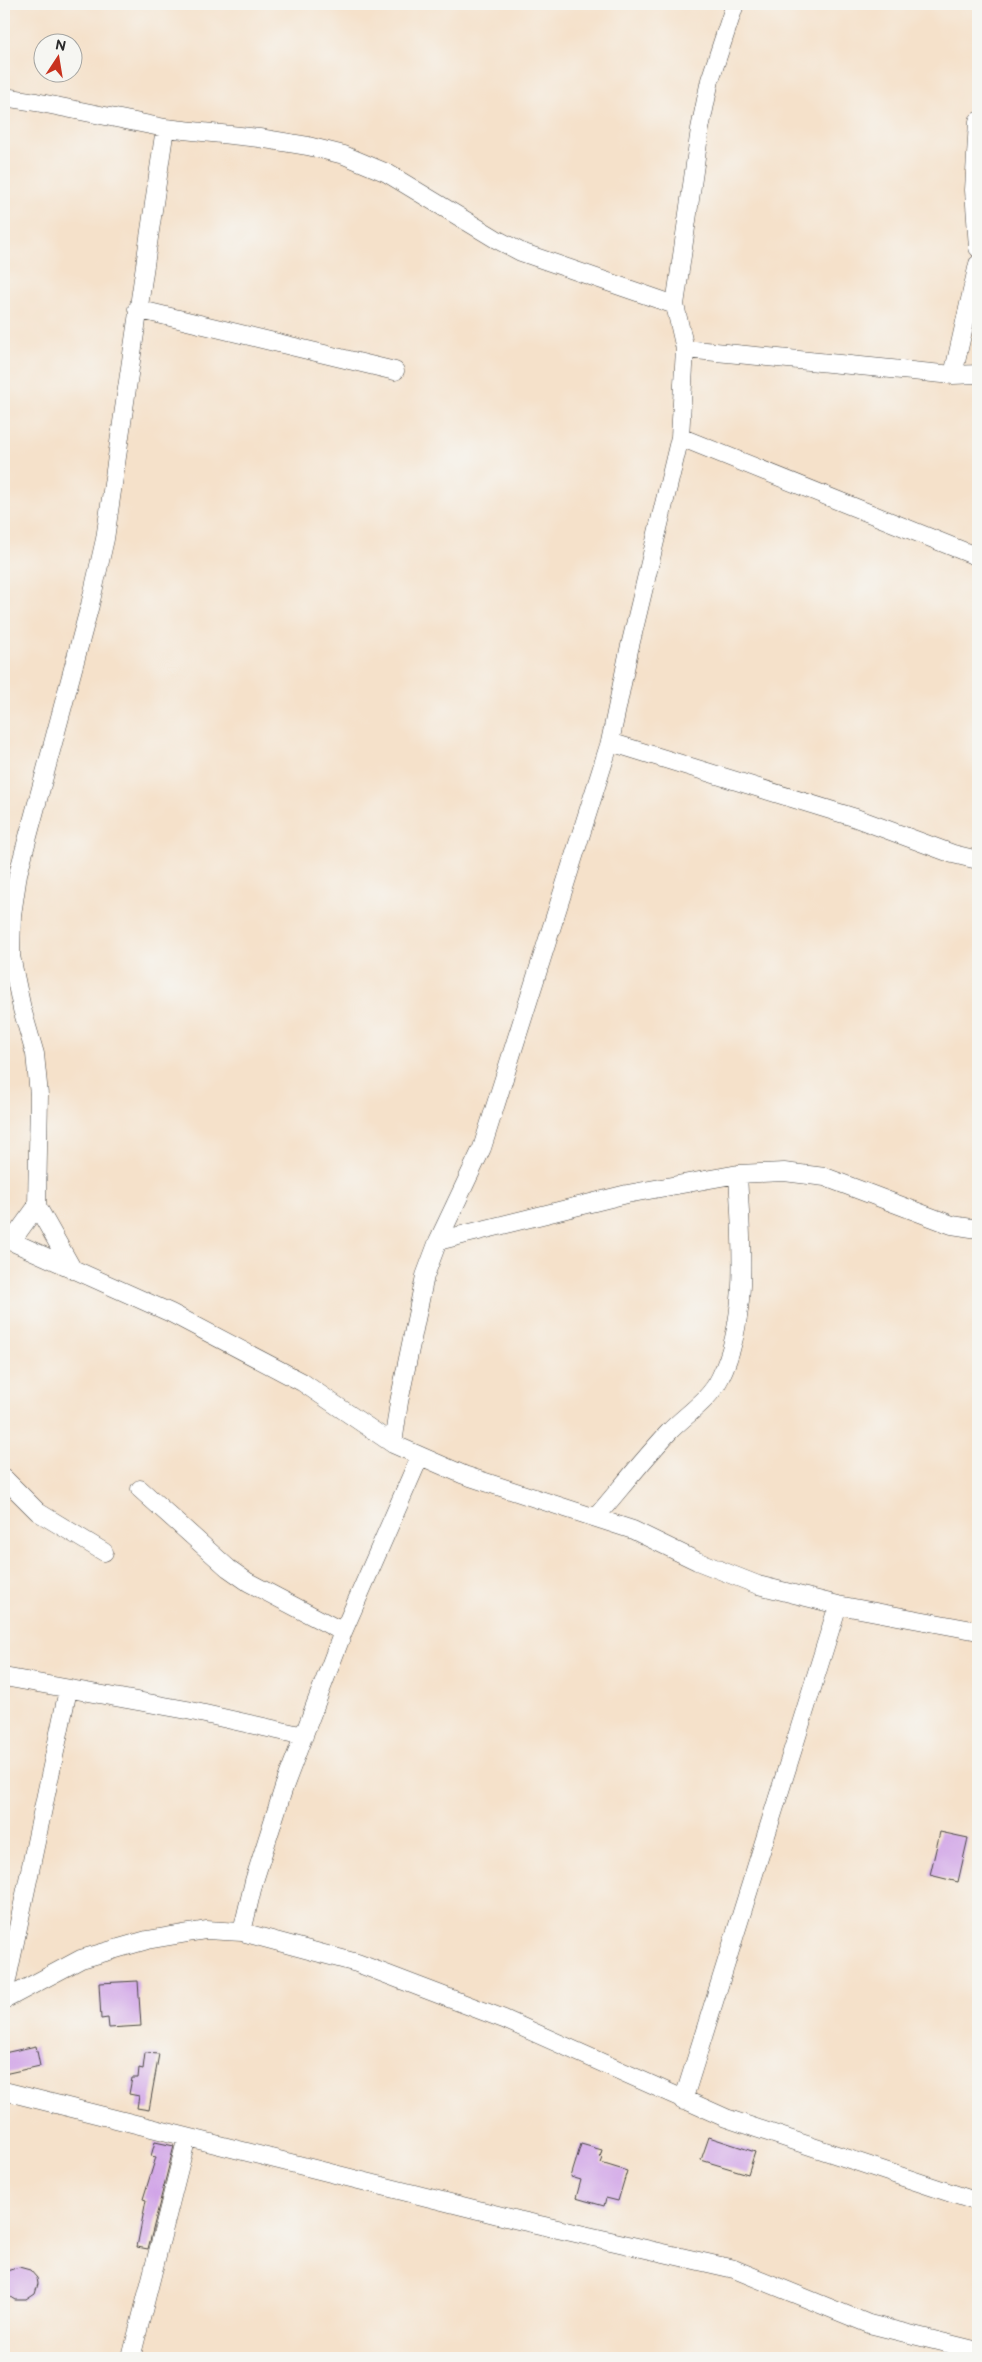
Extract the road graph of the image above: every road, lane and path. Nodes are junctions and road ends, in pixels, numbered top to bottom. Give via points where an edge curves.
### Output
1 (735, 4) edge
2 (4, 97) edge
3 (978, 121) edge
4 (166, 128) junction
5 (978, 248) edge
6 (978, 264) edge
7 (675, 305) junction
8 (137, 308) junction
9 (685, 350) junction
10 (394, 371) dead end
11 (978, 374) edge
12 (953, 375) junction
13 (680, 437) junction
14 (978, 558) edge
15 (610, 742) junction
16 (978, 860) edge
17 (738, 1174) junction
18 (37, 1206) junction
19 (978, 1229) edge
20 (7, 1240) edge
21 (438, 1241) junction
22 (73, 1270) junction
23 (393, 1444) junction
24 (420, 1456) junction
25 (4, 1478) edge
26 (140, 1489) dead end
27 (596, 1517) junction
28 (104, 1552) dead end
29 (838, 1605) junction
30 (978, 1631) edge
31 (343, 1632) junction
32 (4, 1677) edge
33 (68, 1690) junction
34 (304, 1736) junction
35 (242, 1932) junction
36 (4, 1994) edge
37 (4, 2000) edge
38 (4, 2091) edge
39 (683, 2101) junction
40 (187, 2137) junction
41 (978, 2202) edge
42 (978, 2351) edge
43 (130, 2358) edge

1 - 7 street via 710,80 700,129
2 - 4 street
3 - 5 street via 974,190
4 - 7 street via 259,138 344,155 387,173 521,252
4 - 8 street
6 - 12 street
7 - 9 street
8 - 10 street
8 - 18 street via 105,539 18,874 12,915 11,956 35,1054 39,1095
9 - 12 street
9 - 13 street
11 - 12 street
13 - 14 street
13 - 15 street
15 - 16 street via 818,806
15 - 21 street via 482,1148
17 - 19 street via 784,1172 825,1177 952,1225
17 - 21 street via 627,1194
17 - 27 street via 742,1265 739,1303 731,1349 720,1379 708,1396 669,1432
18 - 20 street
18 - 22 street
20 - 22 street
21 - 23 street via 425,1276
22 - 23 street via 170,1313 302,1382
23 - 24 street
24 - 27 street via 464,1475
24 - 31 street
25 - 28 street via 38,1512
26 - 31 street via 241,1577
27 - 29 street via 633,1530 758,1586
29 - 30 street
29 - 39 street
31 - 34 street
32 - 33 street
33 - 34 street via 187,1710
33 - 36 street
34 - 35 street via 260,1862
35 - 37 street via 206,1930 128,1945 81,1959
35 - 39 street via 357,1962 504,2019
38 - 40 street
39 - 41 street via 787,2140
40 - 42 street via 518,2220 734,2269 868,2324
40 - 43 street

